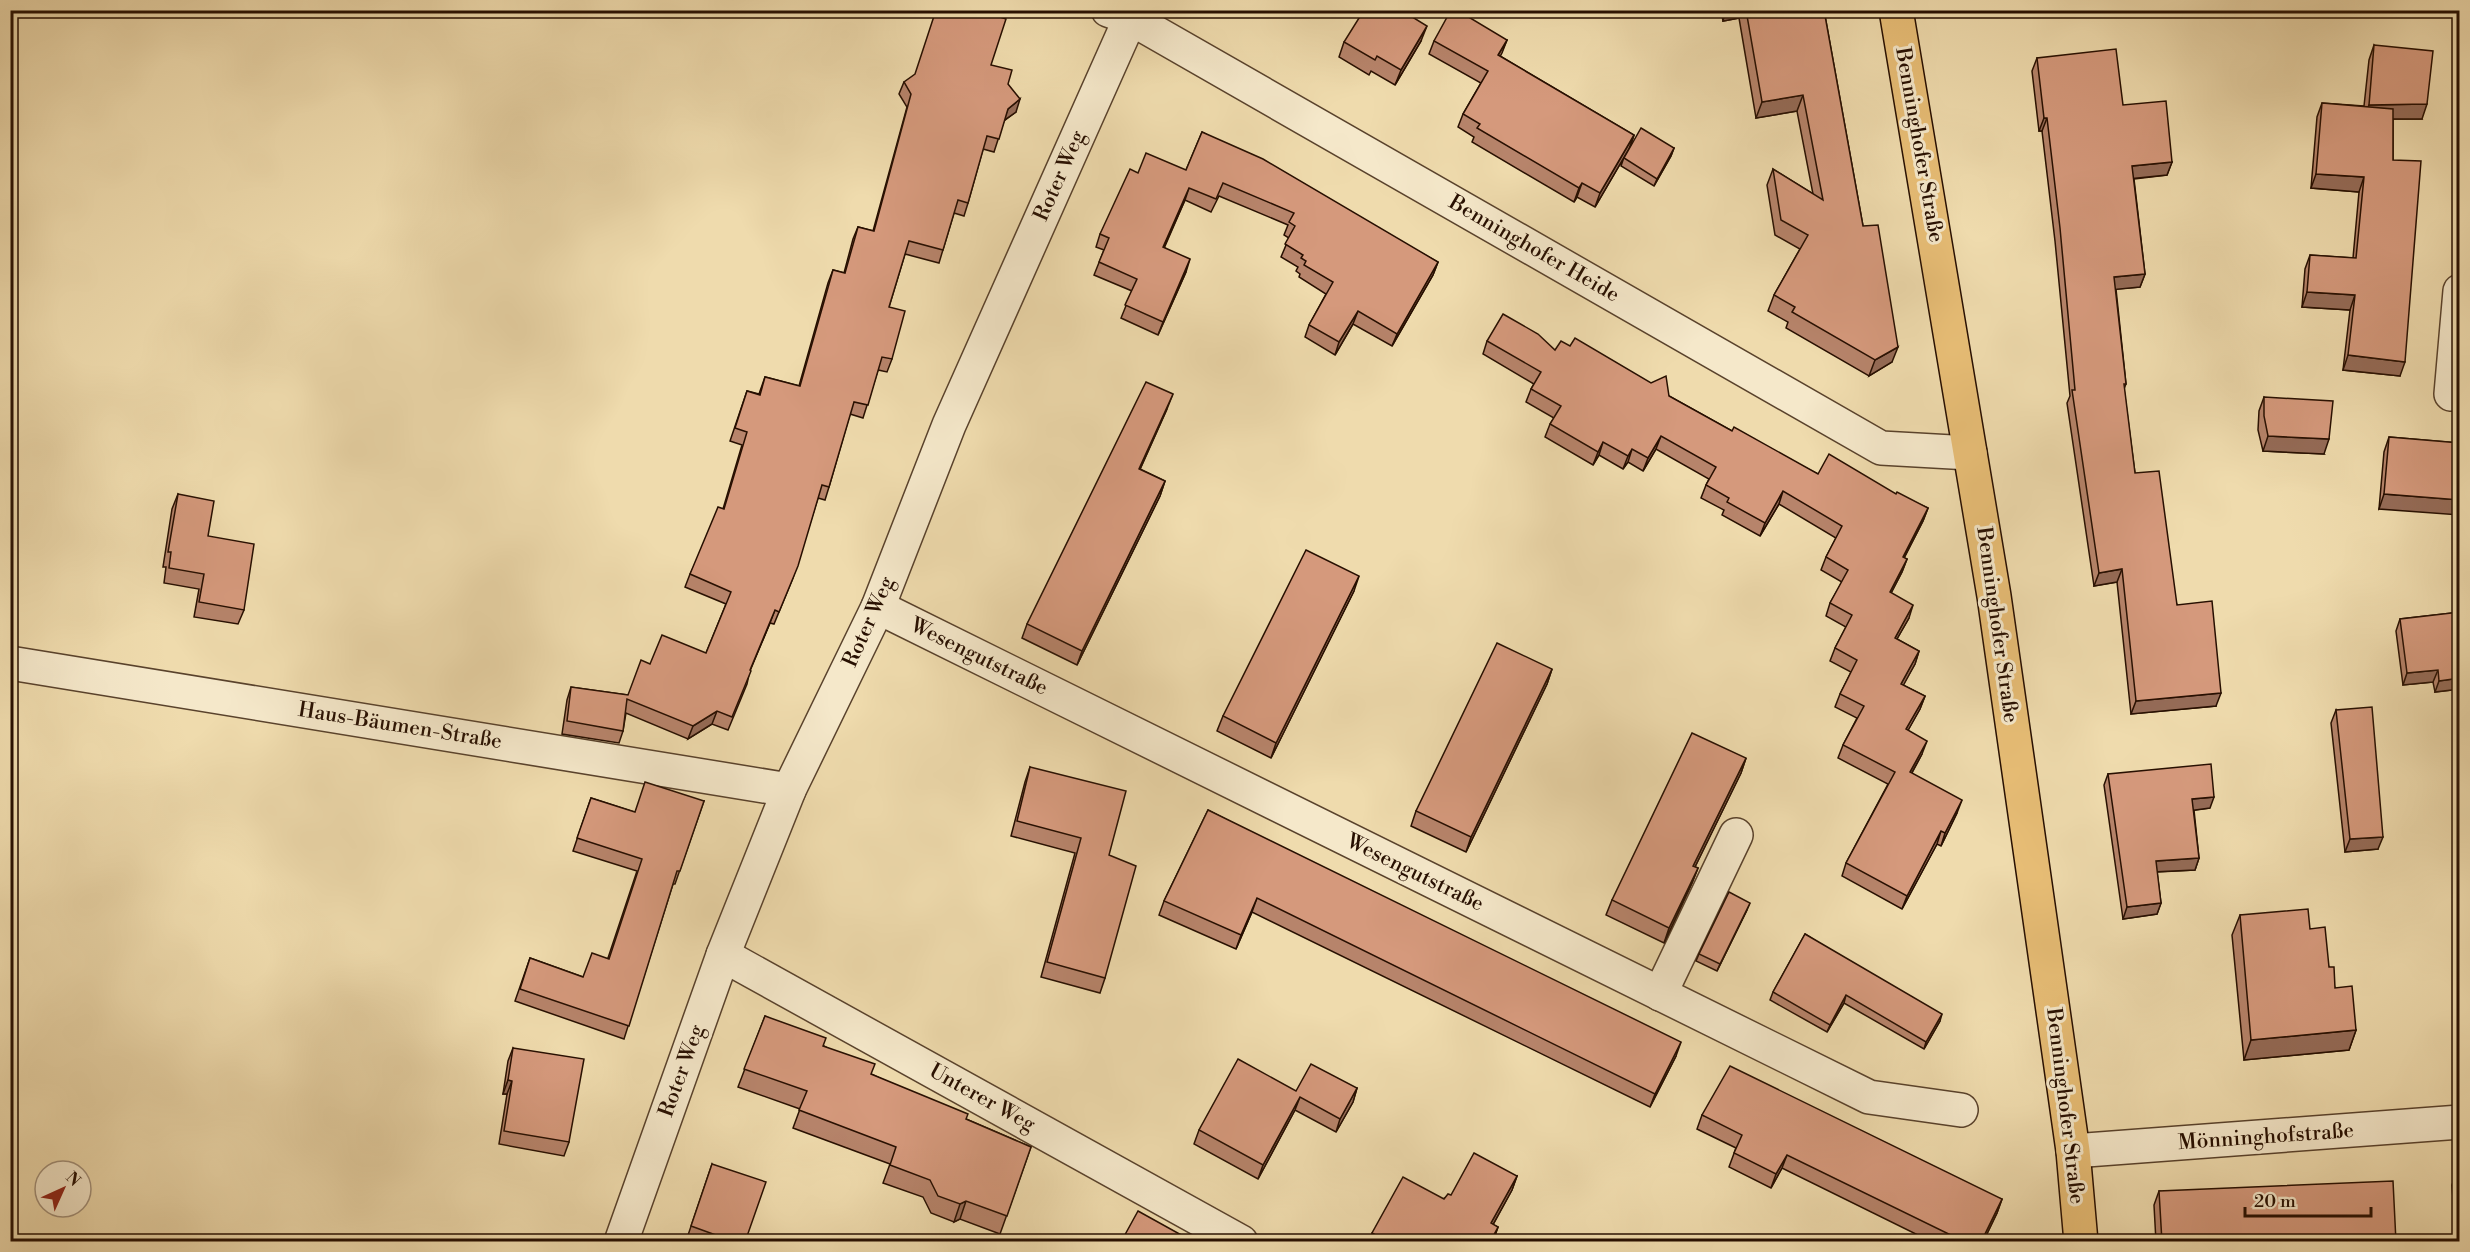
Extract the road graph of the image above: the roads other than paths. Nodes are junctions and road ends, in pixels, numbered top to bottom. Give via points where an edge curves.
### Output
1 (1896, 10) edge
2 (1124, 13) edge
3 (2460, 291) edge
4 (2451, 394) dead end
5 (1970, 453) junction
6 (878, 607) junction
7 (10, 663) edge
8 (789, 790) junction
9 (1736, 835) dead end
10 (723, 955) junction
11 (1660, 994) junction
12 (1961, 1110) dead end
13 (2460, 1122) edge
14 (2073, 1152) junction
15 (621, 1242) edge
16 (1241, 1242) edge
17 (2081, 1242) edge

1 - 5 main road, Benninghofer Straße
2 - 5 street, Benninghofer Heide via 1881,448
2 - 6 street, Roter Weg via 949,425
3 - 4 street
5 - 14 main road, Benninghofer Straße
6 - 8 street, Roter Weg
6 - 11 street, Wesengutstraße
7 - 8 street, Haus-Bäumen-Straße
8 - 10 street, Roter Weg
9 - 11 street
10 - 15 street, Roter Weg
10 - 16 street, Unterer Weg
11 - 12 street, Wesengutstraße via 1869,1097
13 - 14 street, Mönninghofstraße
14 - 17 main road, Benninghofer Straße

